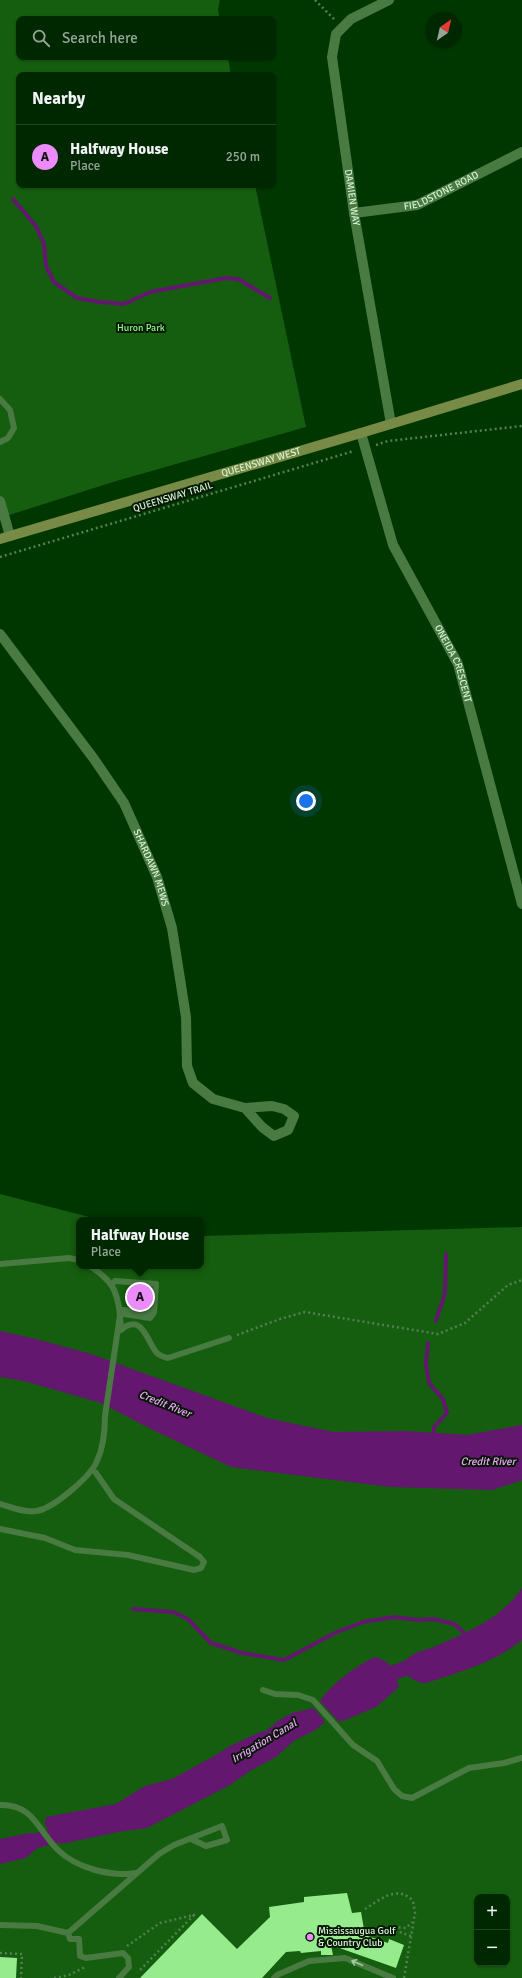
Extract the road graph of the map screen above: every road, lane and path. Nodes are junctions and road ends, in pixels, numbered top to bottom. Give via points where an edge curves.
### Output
1 (315, 0) edge
2 (389, 0) edge
3 (342, 28) junction
4 (522, 152) edge
5 (354, 213) junction
6 (522, 384) edge
7 (0, 399) edge
8 (391, 424) junction
9 (522, 426) edge
10 (361, 433) junction
11 (0, 442) edge
12 (374, 445) dead end
13 (352, 452) dead end
14 (0, 501) edge
15 (5, 538) edge
16 (0, 557) edge
17 (0, 634) edge
18 (522, 904) edge
19 (245, 1108) dead end
20 (76, 1259) edge
21 (0, 1264) edge
22 (94, 1269) edge
23 (522, 1280) edge
24 (112, 1284) junction
25 (153, 1314) dead end
26 (120, 1315) junction
27 (229, 1338) joint
28 (96, 1473) dead end
29 (0, 1504) edge
30 (0, 1529) edge
31 (263, 1690) dead end
32 (522, 1758) edge
33 (0, 1805) edge
34 (193, 1840) dead end
35 (136, 1872) junction
36 (365, 1909) dead end
37 (413, 1920) junction
38 (0, 1925) edge
39 (68, 1933) junction
40 (411, 1936) junction
41 (0, 1953) edge
42 (115, 1954) junction
43 (138, 1973) dead end
44 (21, 1978) edge
45 (119, 1978) edge
46 (274, 1978) edge
47 (393, 1978) edge
48 (404, 1978) edge

1 - 3 path
2 - 3 street, DAMIEN WAY via 351,19
3 - 5 street, DAMIEN WAY via 336,34 332,57
4 - 5 street, FIELDSTONE ROAD via 417,205
5 - 8 street, DAMIEN WAY
6 - 8 street, QUEENSWAY WEST
7 - 11 lane via 10,410 14,428 8,438
8 - 10 street, QUEENSWAY WEST
9 - 12 path via 388,441
10 - 15 street, QUEENSWAY WEST
10 - 18 street, ONEIDA CRESCENT via 393,545 458,664
13 - 16 path, QUEENSWAY TRAIL
14 - 15 street
17 - 19 street, SHARDAWN MEWS via 124,803 157,877 172,928 186,1017 187,1066 193,1083 213,1099
20 - 21 lane
22 - 24 lane
23 - 27 path via 508,1286 465,1323 438,1334 305,1312
24 - 25 lane via 115,1281 156,1284 154,1312 123,1310 124,1314 150,1318
24 - 26 lane via 118,1297
26 - 27 lane via 121,1330 132,1324 141,1328 156,1352 168,1358
26 - 29 lane via 105,1430 98,1461 63,1498 44,1510 34,1512
28 - 30 lane via 114,1499 200,1558 204,1562 201,1568 194,1570 128,1555 75,1550 45,1538
31 - 32 lane via 307,1698 317,1704 353,1745 377,1761 402,1796 412,1798 469,1768
33 - 35 lane via 21,1809 33,1817 58,1851 72,1860 95,1870 115,1874
34 - 35 lane via 206,1846 227,1840 222,1826 174,1845
35 - 39 lane
36 - 37 path via 389,1895 403,1893 415,1906
37 - 40 path
37 - 40 path via 406,1928 391,1929
38 - 39 lane via 37,1926
39 - 42 lane via 70,1939 79,1939 80,1956 86,1958
40 - 48 path
41 - 44 path via 22,1954
42 - 43 path via 160,1923 194,1914
42 - 45 lane via 123,1953 128,1958 129,1966
47 -> 46 lane via 345,1958 309,1961

